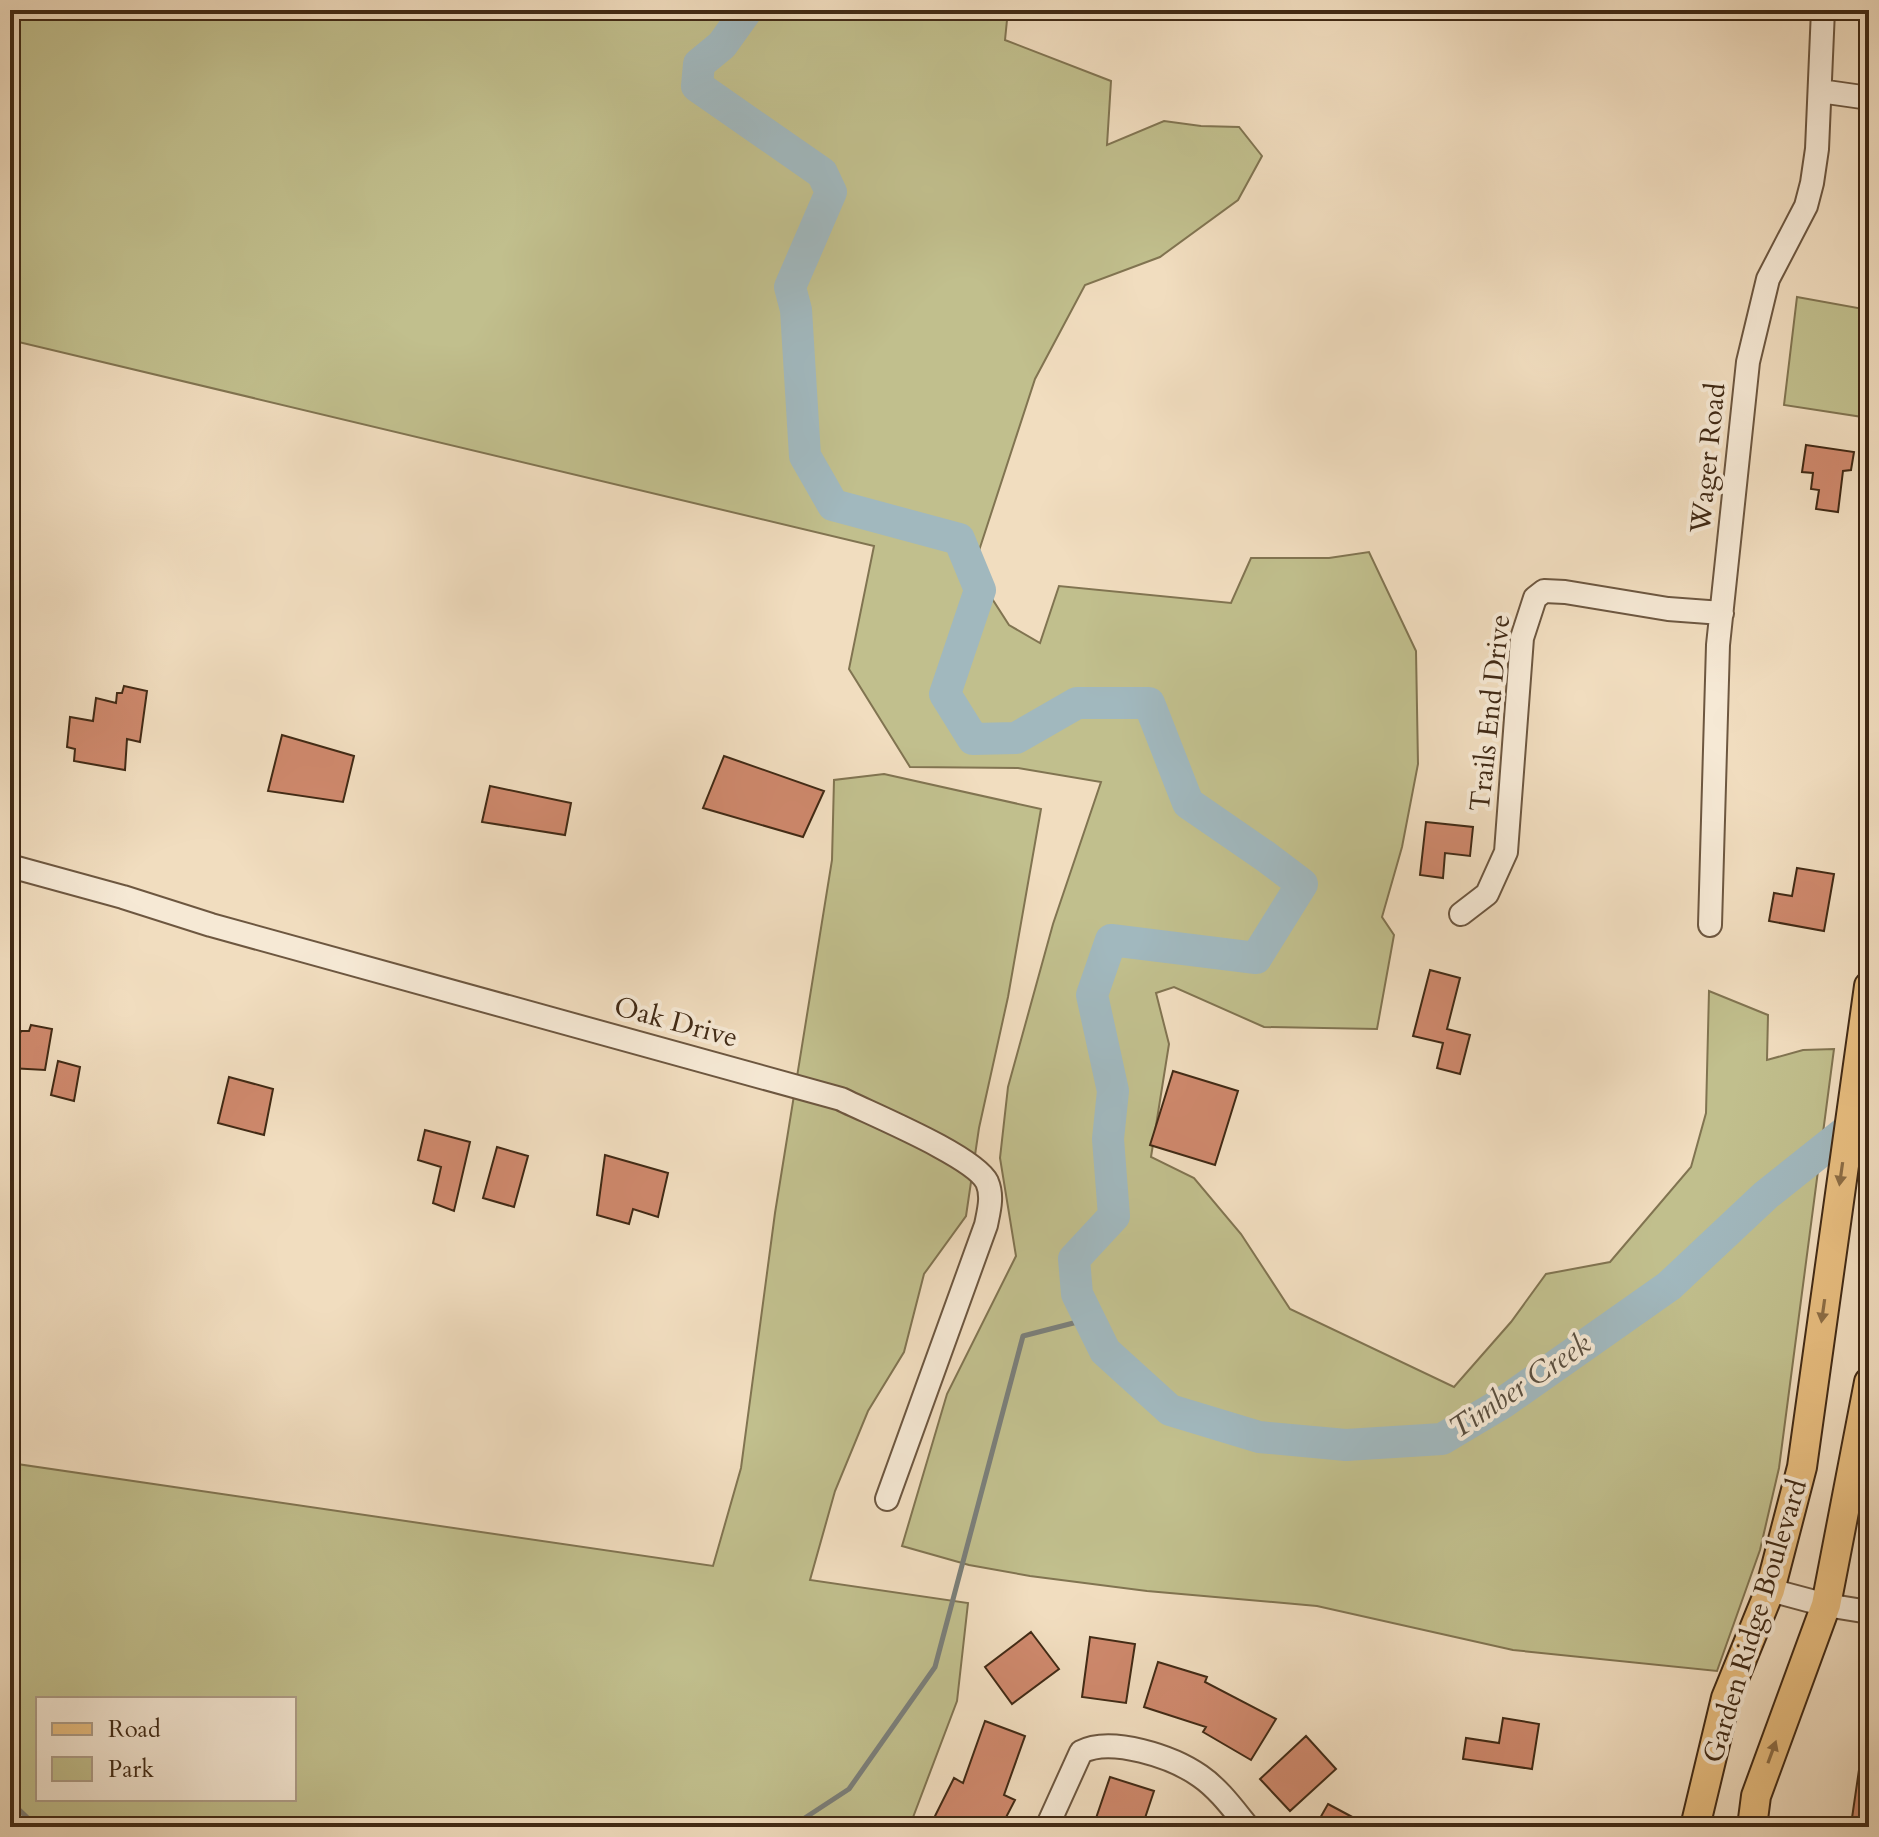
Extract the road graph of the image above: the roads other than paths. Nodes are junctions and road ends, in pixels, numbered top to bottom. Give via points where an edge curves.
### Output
1 (1823, 10) edge
2 (1820, 91) junction
3 (1869, 98) edge
4 (1722, 613) junction
5 (10, 866) edge
6 (1461, 914) dead end
7 (1710, 925) dead end
8 (1869, 986) edge
9 (1868, 1393) edge
10 (887, 1499) dead end
11 (1770, 1590) junction
12 (1826, 1605) junction
13 (1869, 1612) edge
14 (1047, 1827) edge
15 (1248, 1827) edge
16 (1695, 1827) edge
17 (1752, 1827) edge

1 - 2 street, Wager Road
2 - 3 street
2 - 4 street, Wager Road via 1817,149 1806,206 1768,279 1748,362
4 - 6 street, Trails End Drive via 1565,592 1544,591 1535,598 1522,638 1506,852 1487,894
4 - 7 street, Wager Road
5 - 10 street, Oak Drive via 841,1099 978,1170 990,1192 986,1225
8 -> 11 main road, Garden Ridge Boulevard via 1802,1467
9 - 12 main road, Garden Ridge Boulevard
11 - 12 street
11 - 16 main road, Garden Ridge Boulevard via 1726,1698
12 - 13 street
17 -> 12 main road, Garden Ridge Boulevard via 1756,1796
14 - 15 street via 1081,1752 1092,1746 1138,1750 1200,1776

